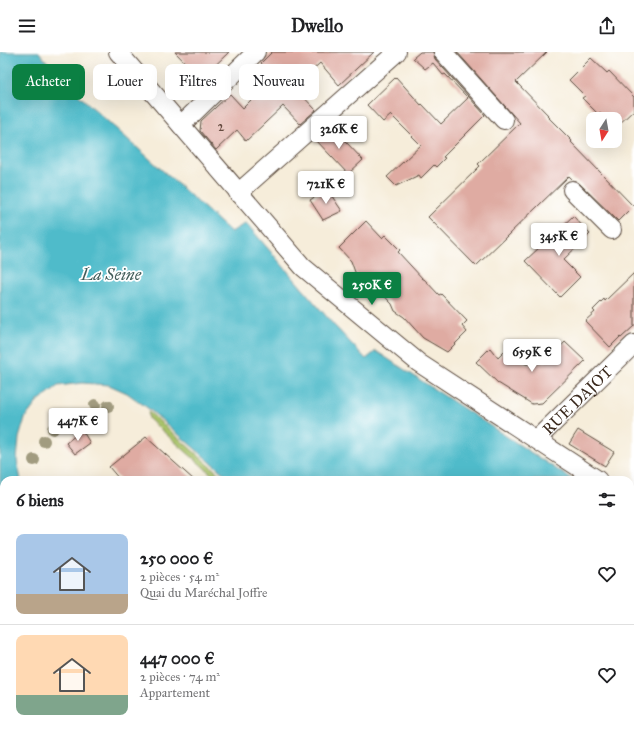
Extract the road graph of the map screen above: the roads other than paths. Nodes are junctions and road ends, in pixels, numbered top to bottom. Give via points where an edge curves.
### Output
1 (118, 52) edge
2 (256, 52) edge
3 (397, 52) edge
4 (443, 52) edge
5 (504, 120) dead end
6 (181, 124) junction
7 (572, 190) dead end
8 (238, 193) junction
9 (612, 230) dead end
10 (634, 344) edge
11 (537, 439) junction
12 (592, 476) edge

1 - 6 street
2 - 6 street
3 - 8 street
4 - 5 street
6 - 8 street
7 - 9 street
8 - 11 street via 303,267 355,311 419,363
10 - 11 street, RUE DAJOT
11 - 12 street

